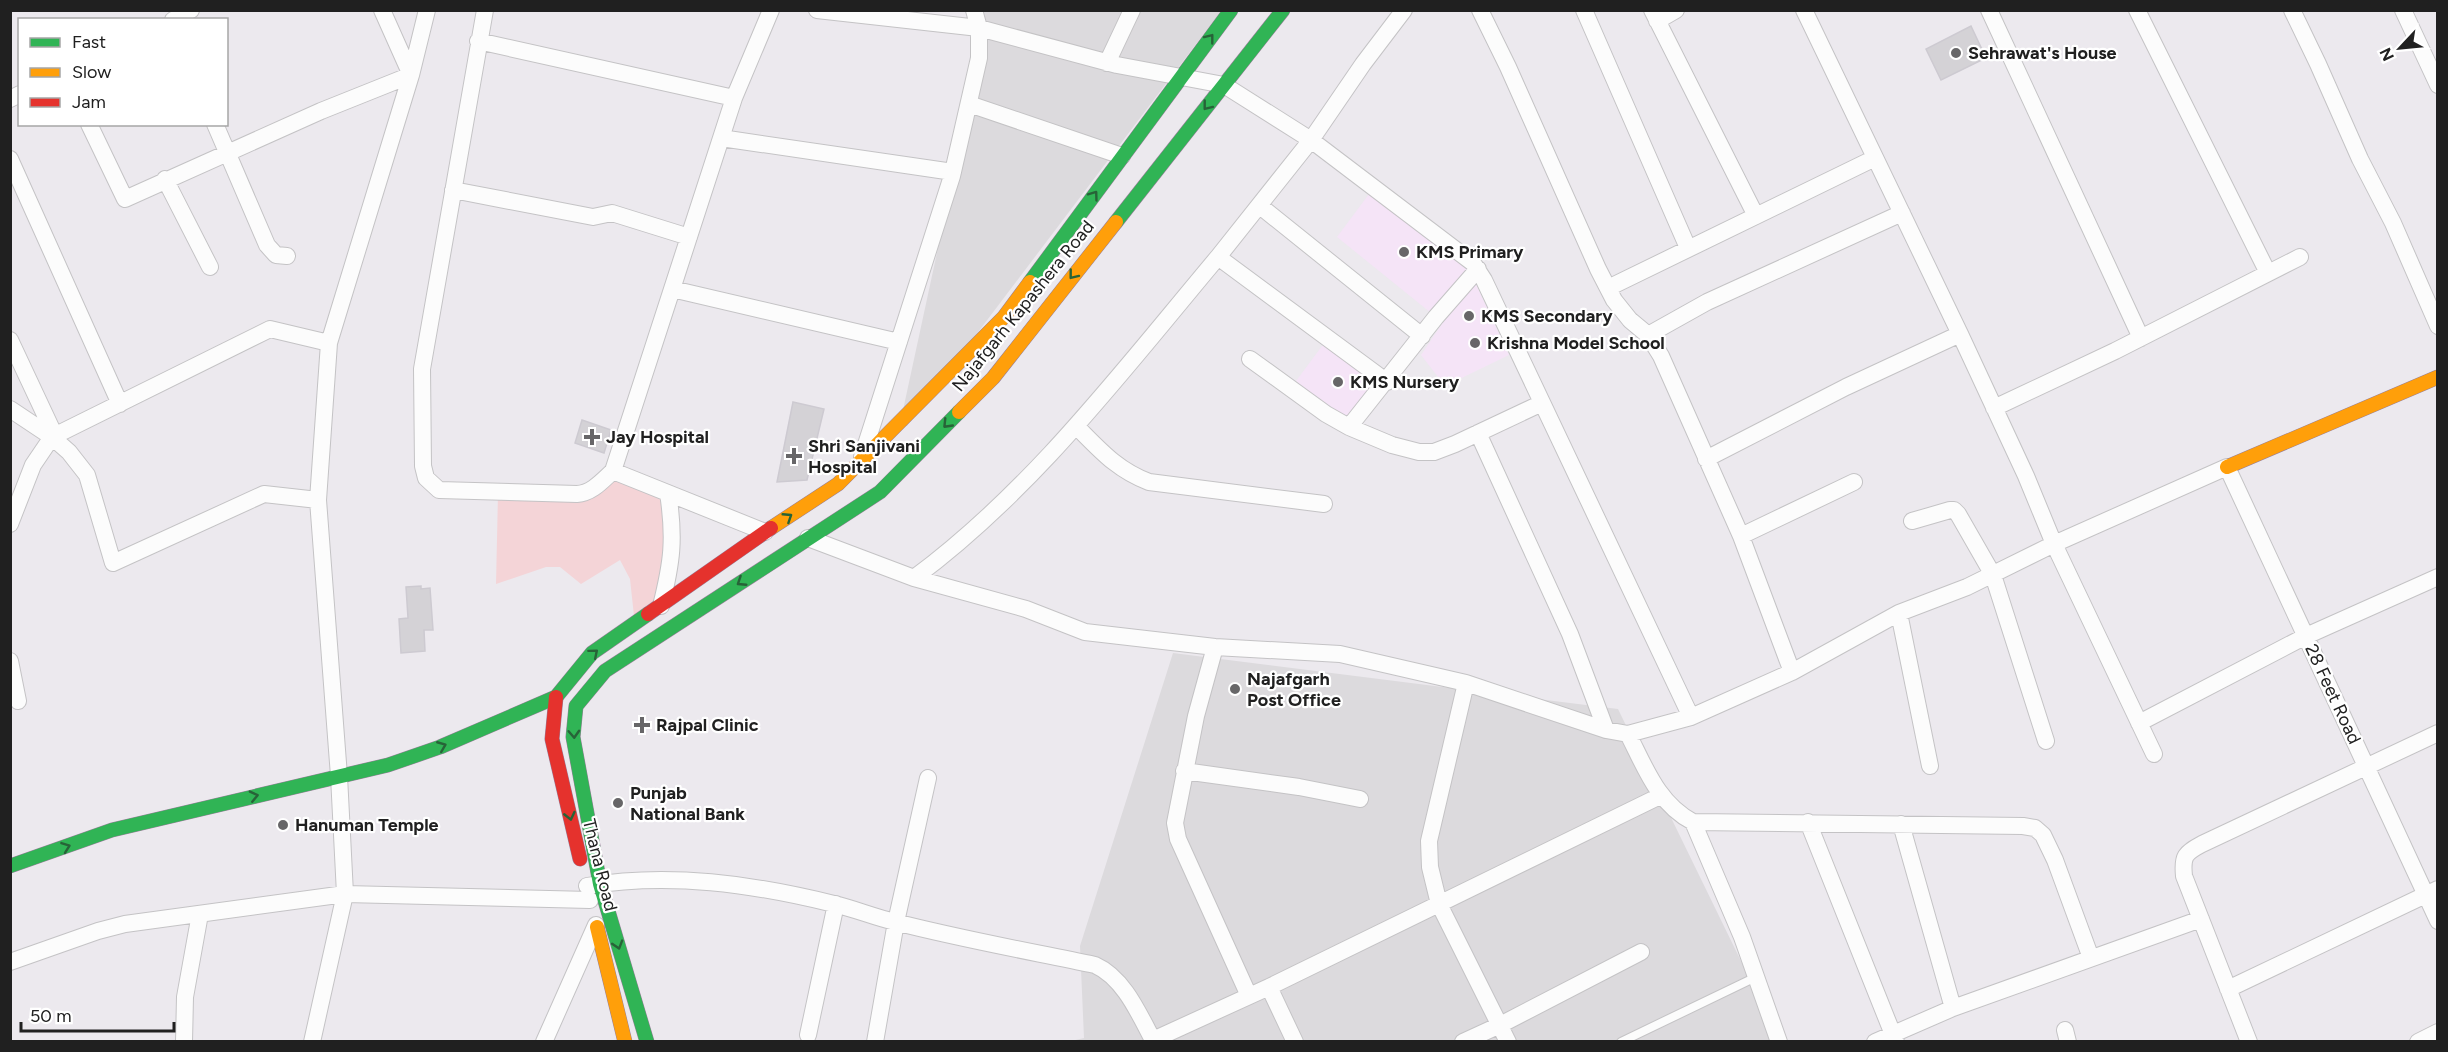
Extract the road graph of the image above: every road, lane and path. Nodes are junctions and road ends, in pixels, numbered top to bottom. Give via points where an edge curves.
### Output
1 (191, 10) edge
2 (382, 10) edge
3 (427, 10) edge
4 (485, 10) edge
5 (771, 10) edge
6 (817, 10) edge
7 (974, 10) edge
8 (1132, 10) edge
9 (1232, 10) edge
10 (1282, 10) edge
11 (1404, 10) edge
12 (1480, 10) edge
13 (1584, 10) edge
14 (1676, 10) edge
15 (1804, 10) edge
16 (1989, 10) edge
17 (2137, 10) edge
18 (2292, 10) edge
19 (2403, 10) edge
20 (1654, 16) edge
21 (177, 18) edge
22 (979, 28) junction
23 (478, 42) junction
24 (1107, 63) junction
25 (411, 75) junction
26 (1180, 76) junction
27 (2438, 84) edge
28 (1224, 85) junction
29 (734, 98) junction
30 (969, 104) junction
31 (90, 126) edge
32 (216, 126) edge
33 (721, 138) junction
34 (1311, 140) junction
35 (227, 152) junction
36 (1122, 156) junction
37 (1875, 158) junction
38 (10, 159) edge
39 (953, 172) junction
40 (165, 179) junction
41 (453, 190) junction
42 (1260, 206) junction
43 (1902, 213) junction
44 (1756, 216) junction
45 (689, 237) junction
46 (1688, 248) junction
47 (287, 256) dead end
48 (1218, 257) junction
49 (2301, 257) dead end
50 (210, 267) dead end
51 (1478, 269) junction
52 (2268, 273) junction
53 (1608, 288) junction
54 (672, 290) junction
55 (2438, 326) edge
56 (1960, 334) junction
57 (1648, 335) junction
58 (1422, 336) junction
59 (2141, 338) junction
60 (10, 340) edge
61 (899, 342) junction
62 (329, 343) junction
63 (1250, 359) dead end
64 (2438, 377) edge
65 (1387, 382) junction
66 (1542, 403) junction
67 (120, 404) junction
68 (1994, 408) junction
69 (10, 409) edge
70 (1076, 426) junction
71 (1348, 427) junction
72 (1478, 433) junction
73 (54, 436) junction
74 (1706, 459) junction
75 (860, 463) junction
76 (2227, 467) junction
77 (613, 471) junction
78 (1854, 482) dead end
79 (668, 493) junction
80 (318, 500) junction
81 (1324, 504) dead end
82 (1912, 520) dead end
83 (10, 524) edge
84 (765, 532) junction
85 (1740, 536) junction
86 (808, 538) junction
87 (2054, 544) junction
88 (1993, 575) junction
89 (2438, 577) edge
90 (914, 578) junction
91 (662, 606) junction
92 (1899, 613) junction
93 (2306, 636) junction
94 (1215, 646) junction
95 (10, 661) edge
96 (1792, 672) junction
97 (1466, 683) junction
98 (556, 697) junction
99 (18, 701) dead end
100 (576, 706) junction
101 (1691, 717) junction
102 (2139, 723) junction
103 (1606, 730) junction
104 (1628, 734) junction
105 (2438, 734) edge
106 (2046, 741) dead end
107 (2154, 754) dead end
108 (1930, 766) dead end
109 (2367, 767) junction
110 (1184, 771) junction
111 (339, 776) junction
112 (928, 778) dead end
113 (1660, 796) junction
114 (1360, 799) dead end
115 (1692, 822) junction
116 (1808, 822) junction
117 (1901, 824) junction
118 (10, 867) edge
119 (592, 890) junction
120 (2431, 892) edge
121 (345, 894) junction
122 (836, 904) junction
123 (1439, 904) junction
124 (200, 914) junction
125 (2201, 919) junction
126 (2438, 921) edge
127 (896, 922) junction
128 (596, 925) junction
129 (1641, 952) dead end
130 (2091, 958) junction
131 (10, 962) edge
132 (1756, 977) junction
133 (1269, 987) junction
134 (2228, 989) junction
135 (1249, 996) junction
136 (1953, 1008) junction
137 (1500, 1025) junction
138 (2438, 1032) edge
139 (808, 1035) dead end
140 (1894, 1038) edge
141 (1154, 1040) edge
142 (184, 1041) edge
143 (312, 1041) edge
144 (544, 1041) edge
145 (625, 1041) edge
146 (647, 1041) edge
147 (875, 1041) edge
148 (1295, 1041) edge
149 (1463, 1041) edge
150 (1508, 1041) edge
151 (1621, 1041) edge
152 (1779, 1041) edge
153 (1875, 1041) edge
154 (2249, 1041) edge
155 (2418, 1041) edge

1 - 21 street
2 - 25 street
3 - 25 street
4 - 23 street
5 - 29 street
6 - 22 street
7 - 22 street
8 - 24 street
26 -> 9 main road, Najafgarh Kapashera Road
10 - 28 main road, Najafgarh Kapashera Road
11 - 34 street
12 - 53 street
13 - 46 street
14 - 20 street
15 - 37 street
16 - 59 street
17 - 52 street
18 - 55 street
19 - 27 street
20 - 44 street
22 - 24 street
22 - 30 street via 979,58
23 - 29 street
23 - 41 street
24 - 26 street
25 - 35 street
25 - 62 street
26 - 28 street
26 - 36 main road, Najafgarh Kapashera Road
28 - 34 street
28 -> 86 main road, Najafgarh Kapashera Road via 993,378 880,492
29 - 33 street
30 - 36 street
30 - 39 street
31 - 40 street via 125,199
32 - 35 street
33 - 39 street
33 - 45 street
34 - 42 street
34 - 51 street
35 - 40 street
35 - 47 street via 267,244 276,255
75 -> 36 main road, Najafgarh Kapashera Road via 1004,317
37 - 43 street
37 - 44 street
38 - 67 street
39 - 61 street
40 - 50 street
41 - 45 street via 594,217 612,213
41 - 77 street via 422,369 426,478 439,490 585,494
42 - 48 street
42 - 58 street
43 - 56 street
43 - 57 street via 1707,302
44 - 46 street
45 - 54 street
46 - 53 street
48 - 65 street
48 - 70 street
49 - 52 street
51 - 58 street
51 - 66 street
52 - 59 street
53 - 57 street via 1630,320
54 - 61 street
54 - 77 street
56 - 68 street
56 - 74 street
57 - 74 street
58 - 65 street
59 - 68 street
60 - 73 street
61 - 75 street
62 - 67 street via 270,329
62 - 80 street
63 - 71 street
64 - 76 main road
65 - 71 street
66 - 72 street
66 - 101 street
67 - 73 street
68 - 87 street
69 - 73 street
70 - 81 street via 1115,465 1149,482
70 - 90 street via 952,549
71 - 72 street via 1419,452 1434,452
72 - 103 street via 1570,634
73 - 80 street via 87,475 113,563 264,494
73 - 83 street via 33,465
74 - 85 street
84 -> 75 main road, Najafgarh Kapashera Road via 838,484
76 - 87 street
76 - 93 street, 28 Feet Road
77 - 79 street
78 - 85 street
79 - 84 street
79 - 91 street via 672,562
80 - 111 street
82 - 88 street via 1954,510
84 - 91 main road, Najafgarh Kapashera Road
85 - 96 street
86 - 90 street
86 -> 100 main road, Najafgarh Kapashera Road via 604,671
87 - 88 street
87 - 102 street
88 - 92 street
88 - 106 street
89 - 93 street
90 - 94 street via 1026,609 1085,632
98 -> 91 main road, Najafgarh Kapashera Road via 592,653
92 - 96 street
92 - 108 street
93 - 102 street
93 - 109 street, 28 Feet Road
94 - 97 street via 1340,654
94 - 110 street
95 - 99 street
96 - 101 street
97 - 103 street
97 - 123 street via 1429,841 1430,867
98 - 100 main road
111 -> 98 main road via 440,747
98 -> 119 main road, Thana Road via 552,739
100 -> 119 main road via 573,737
101 - 104 street
102 - 107 street
103 - 104 street
104 - 113 street
105 - 109 street
109 - 120 street, 28 Feet Road
109 - 125 street via 2189,851 2182,861 2184,876
110 - 114 street via 1299,786
110 - 135 street via 1175,815 1178,839
118 -> 111 main road via 112,830
111 - 121 street
112 - 127 street
113 - 115 street
113 - 123 street
115 - 116 street
115 - 132 street
116 - 117 street
116 - 140 street
117 - 130 street via 2035,828 2043,835 2055,860
117 - 136 street
119 - 121 street
119 - 122 street via 632,880 713,882 759,887
119 - 128 main road, Thana Road
119 -> 146 main road
120 - 126 street, 28 Feet Road
120 - 134 street
121 - 124 street
121 - 143 street
122 - 127 street
122 - 139 street
123 - 133 street
123 - 137 street
124 - 131 street via 116,927
124 - 142 street via 185,998
125 - 130 street
125 - 134 street
127 - 141 street via 1095,965 1118,980
127 - 147 street
128 - 144 street
128 - 145 main road, Thana Road
129 - 137 street
130 - 136 street
132 - 151 lane
132 - 152 street
133 - 135 street
133 - 148 street
134 - 154 street
135 - 141 street
136 - 140 street
137 - 149 street
137 - 150 street
138 - 155 street
140 - 153 street

